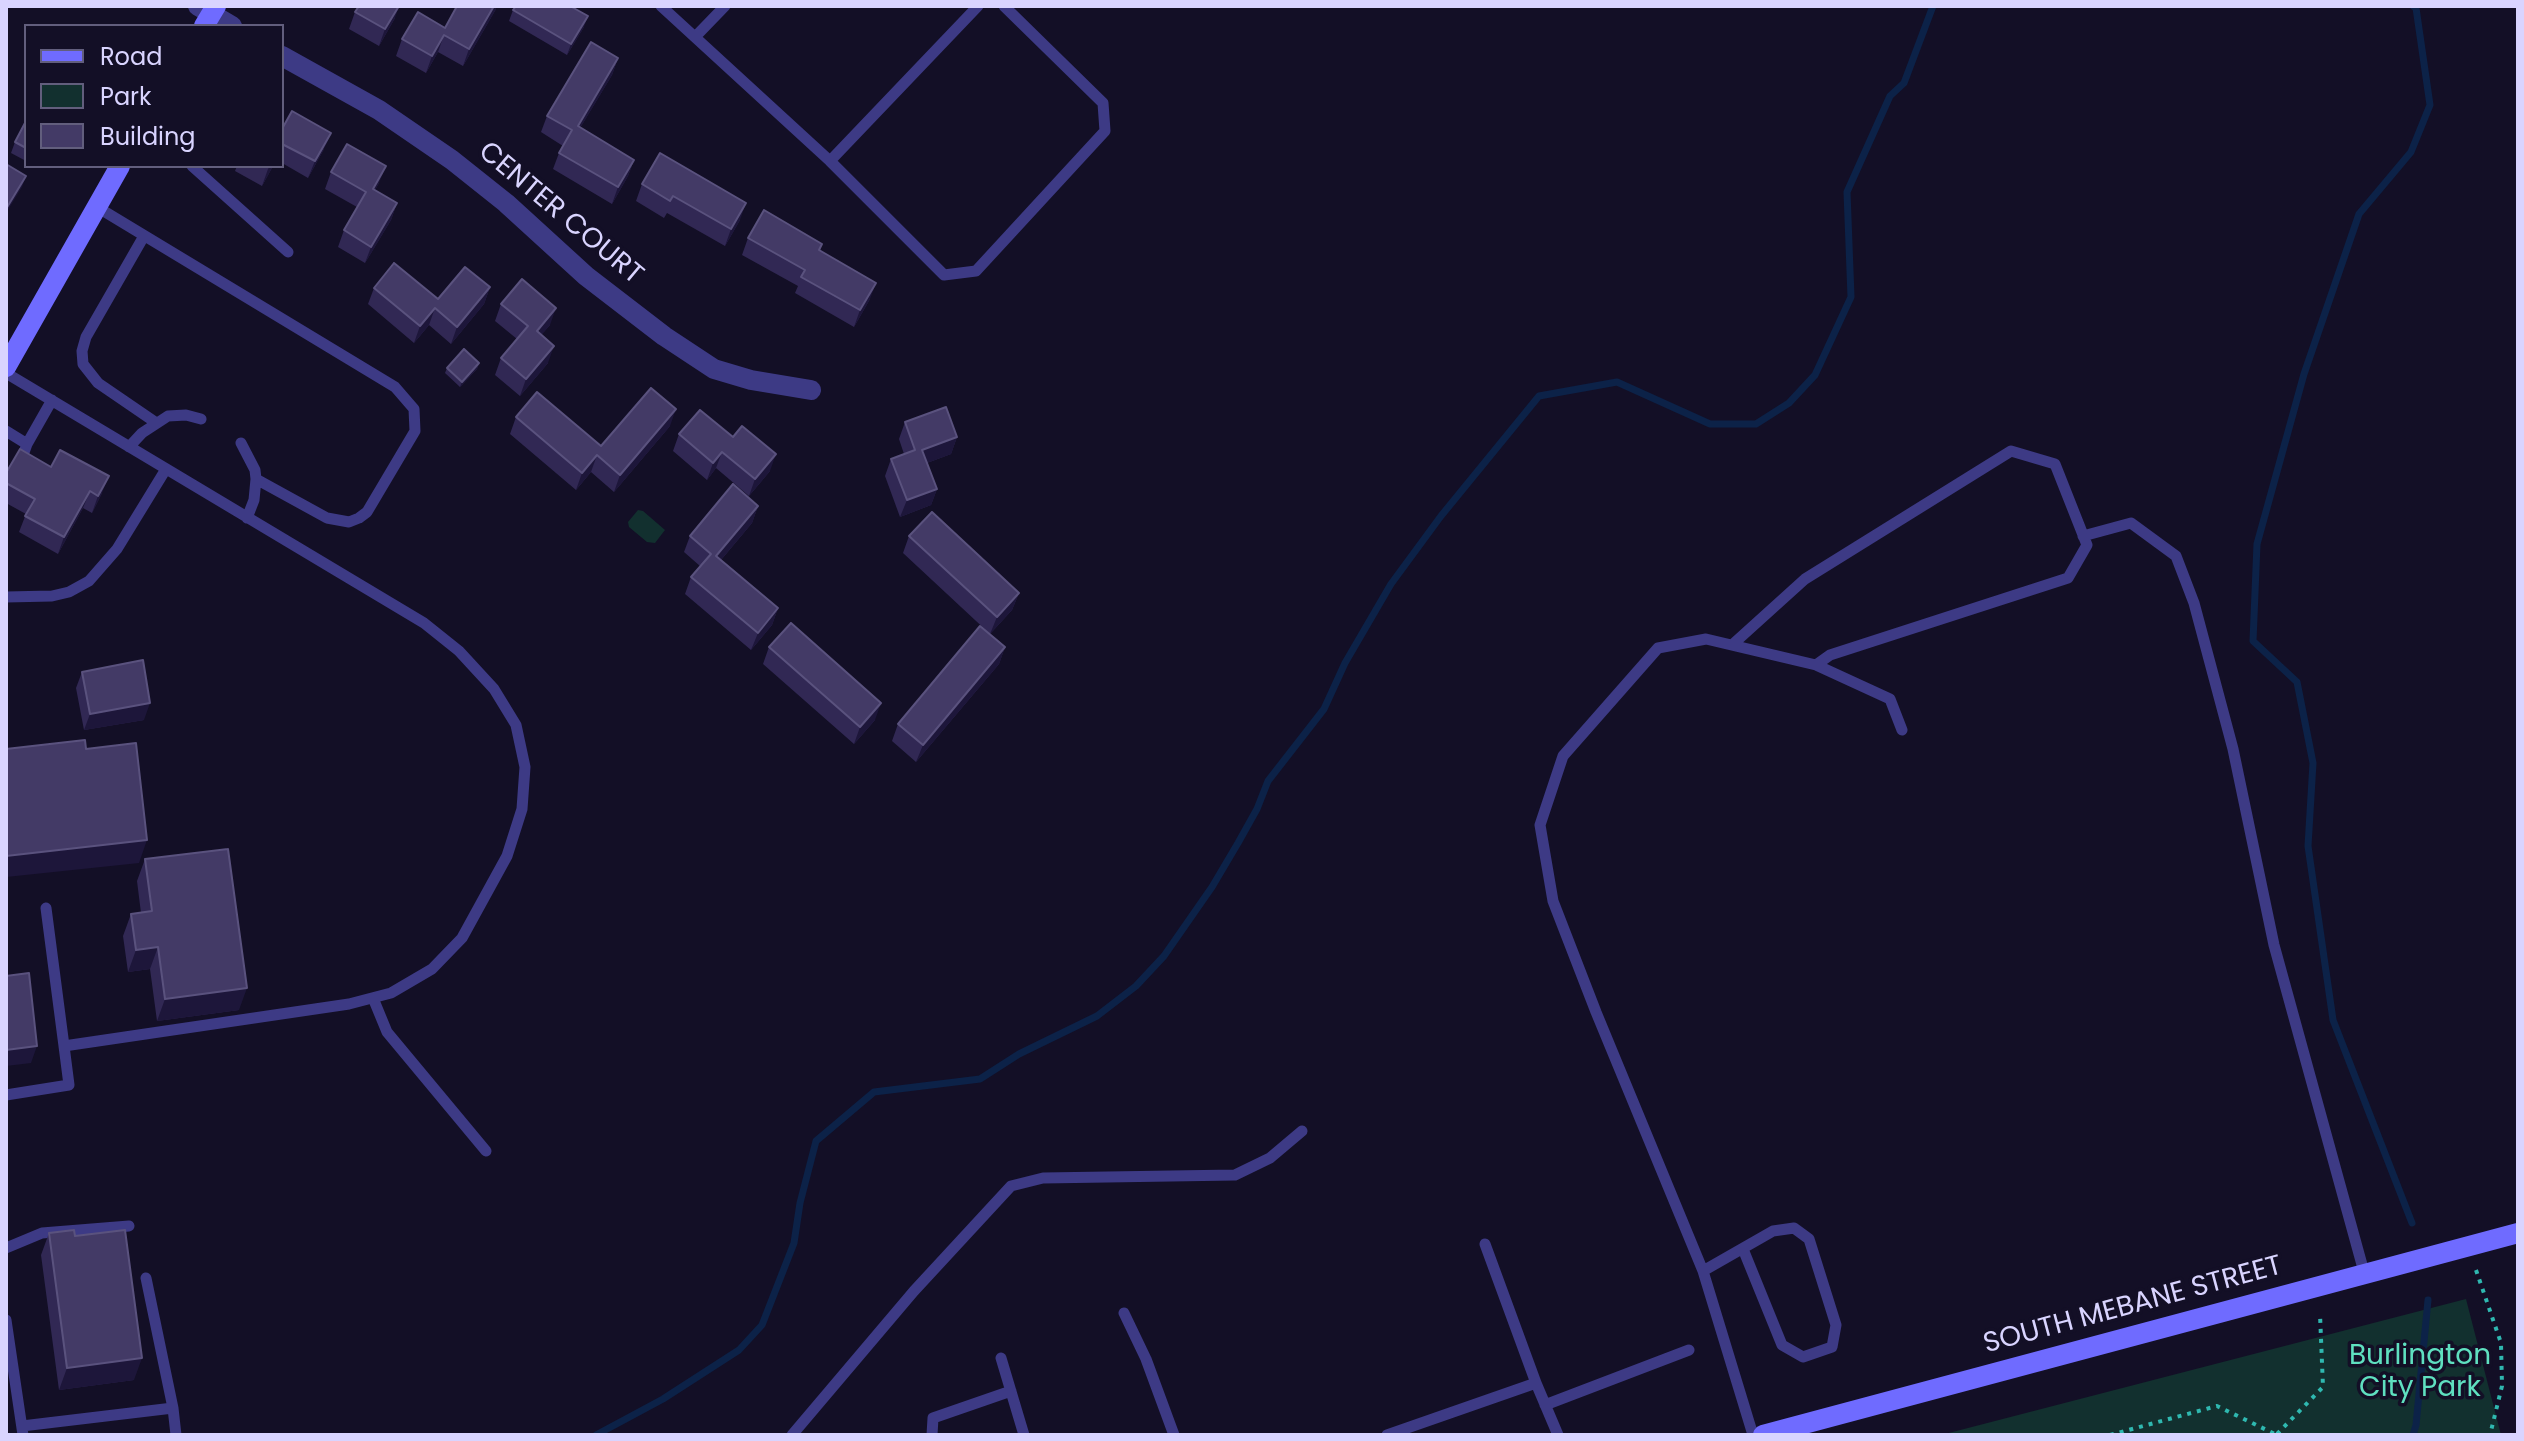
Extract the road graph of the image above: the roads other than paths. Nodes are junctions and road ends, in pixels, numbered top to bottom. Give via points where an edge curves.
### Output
1 (661, 6) edge
2 (725, 6) edge
3 (978, 6) edge
4 (1004, 6) edge
5 (208, 13) edge
6 (228, 24) edge
7 (696, 36) junction
8 (284, 57) edge
9 (830, 161) junction
10 (119, 168) edge
11 (194, 168) edge
12 (97, 207) junction
13 (144, 236) junction
14 (288, 252) dead end
15 (6, 370) edge
16 (811, 390) dead end
17 (52, 400) junction
18 (201, 419) dead end
19 (155, 422) junction
20 (6, 431) edge
21 (241, 443) dead end
22 (27, 444) junction
23 (129, 447) junction
24 (19, 469) edge
25 (166, 469) junction
26 (256, 479) junction
27 (247, 518) junction
28 (2083, 536) junction
29 (6, 597) edge
30 (1732, 645) junction
31 (1816, 665) junction
32 (1902, 730) dead end
33 (46, 908) dead end
34 (373, 998) junction
35 (64, 1046) junction
36 (6, 1095) edge
37 (1302, 1131) dead end
38 (486, 1151) dead end
39 (129, 1226) dead end
40 (2518, 1233) edge
41 (1485, 1244) dead end
42 (6, 1248) edge
43 (1743, 1249) junction
44 (1703, 1271) junction
45 (2364, 1272) junction
46 (146, 1278) dead end
47 (1124, 1313) dead end
48 (6, 1320) edge
49 (1689, 1350) dead end
50 (1001, 1358) dead end
51 (1536, 1383) junction
52 (1011, 1391) junction
53 (1545, 1405) junction
54 (173, 1408) junction
55 (1428, 1421) junction
56 (22, 1431) edge
57 (176, 1435) edge
58 (792, 1435) edge
59 (932, 1435) edge
60 (1024, 1435) edge
61 (1174, 1435) edge
62 (1387, 1435) edge
63 (1433, 1435) edge
64 (1558, 1435) edge
65 (1753, 1435) edge
66 (1763, 1435) edge

1 - 7 lane
2 - 7 lane
3 - 9 lane
4 - 9 lane via 1103,103 1105,131 976,271 944,275
5 - 6 street
7 - 9 lane
8 - 16 street, CENTER COURT via 379,110 452,160 586,276 714,369
10 - 12 street
11 - 14 lane
12 - 13 lane
12 - 15 street
13 - 19 lane via 82,351 83,364 98,383
13 - 26 lane via 395,387 414,409 415,431 359,518 327,518
15 - 17 lane
17 - 22 lane
17 - 23 lane
18 - 19 lane via 168,416
19 - 23 lane
20 - 22 lane
21 - 26 lane
22 - 24 lane
23 - 25 lane
25 - 27 lane
25 - 29 lane via 117,549 89,581 52,596
26 - 27 lane
27 - 34 lane via 424,623 494,689 516,725 525,767 522,809 486,898 462,938 432,969
28 - 30 lane via 2055,464 2011,451 1805,579
28 - 31 lane via 2087,545 2068,578 1830,655
28 - 45 lane via 2131,523 2176,556 2194,603 2233,749 2274,945
30 - 31 lane
30 - 44 lane via 1706,639 1658,648 1563,756 1540,825 1553,901
31 - 32 lane via 1890,699
33 - 35 lane
34 - 35 lane
34 - 38 lane via 387,1032
35 - 36 lane via 69,1085
37 - 58 lane via 1270,1158 1235,1175 1043,1178 1011,1186
39 - 42 lane via 42,1233
40 - 45 street, SOUTH MEBANE STREET
41 - 51 lane
43 - 43 lane via 1773,1231 1794,1228 1809,1239 1836,1325 1832,1347 1803,1357 1782,1345
43 - 44 lane
44 - 65 lane
45 - 66 street, SOUTH MEBANE STREET
46 - 54 lane
47 - 61 lane
48 - 56 lane
49 - 53 lane
50 - 52 lane
51 - 53 lane
51 - 55 lane
52 - 59 lane via 933,1418
52 - 60 lane
53 - 64 lane
54 - 56 lane
54 - 57 lane
55 - 62 lane
55 - 63 lane

